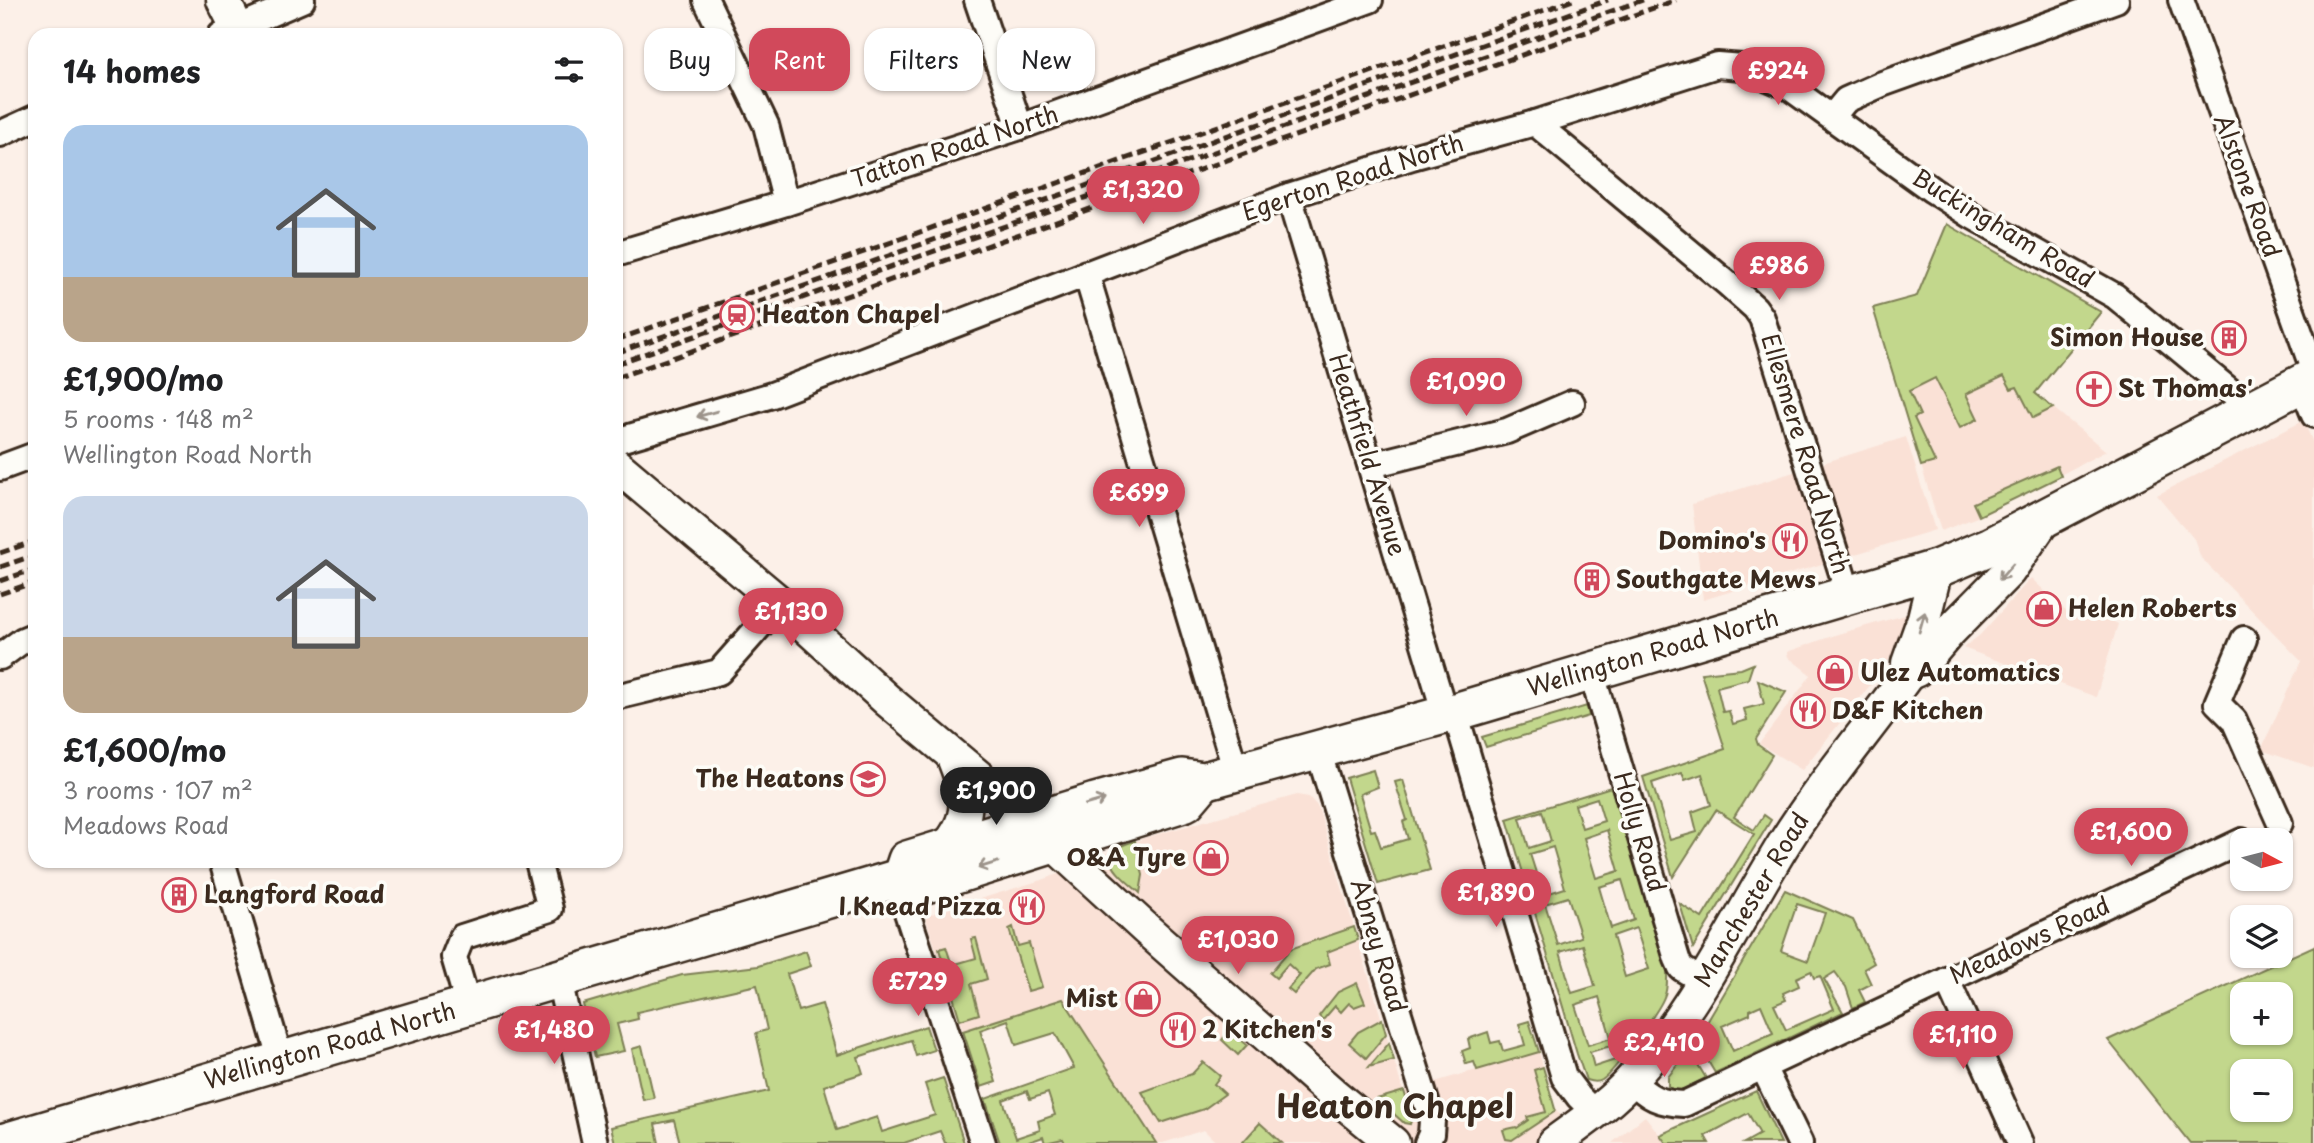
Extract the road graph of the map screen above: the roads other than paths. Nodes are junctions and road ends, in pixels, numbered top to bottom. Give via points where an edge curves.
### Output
1 (223, 0) edge
2 (302, 0) edge
3 (706, 0) edge
4 (977, 0) edge
5 (1370, 0) edge
6 (2116, 0) edge
7 (2181, 0) edge
8 (231, 28) edge
9 (243, 28) edge
10 (1742, 67) joint
11 (1832, 117) junction
12 (28, 121) edge
13 (1535, 123) junction
14 (1020, 127) junction
15 (0, 134) edge
16 (1289, 196) junction
17 (786, 203) junction
18 (623, 252) edge
19 (1086, 273) junction
20 (2311, 387) edge
21 (1572, 404) dead end
22 (2252, 408) junction
23 (623, 439) edge
24 (28, 458) edge
25 (1371, 465) junction
26 (0, 468) edge
27 (623, 471) edge
28 (2046, 517) junction
29 (1936, 569) junction
30 (1849, 596) junction
31 (780, 603) junction
32 (28, 638) edge
33 (2244, 639) dead end
34 (0, 657) edge
35 (1591, 671) junction
36 (1908, 674) junction
37 (623, 695) edge
38 (1450, 713) junction
39 (1318, 750) junction
40 (953, 755) junction
41 (1220, 777) junction
42 (2270, 828) edge
43 (1042, 834) junction
44 (2230, 847) edge
45 (945, 849) junction
46 (224, 868) edge
47 (540, 868) edge
48 (899, 878) junction
49 (559, 979) junction
50 (1947, 980) junction
51 (1702, 981) junction
52 (468, 1006) junction
53 (281, 1061) junction
54 (1763, 1067) junction
55 (1632, 1080) junction
56 (1595, 1113) junction
57 (85, 1131) edge
58 (2, 1143) edge
59 (595, 1143) edge
60 (983, 1143) edge
61 (1393, 1143) edge
62 (1427, 1143) edge
63 (1554, 1143) edge
64 (1800, 1143) edge
65 (2020, 1143) edge

1 - 8 main road
2 - 9 street
3 - 17 street via 766,125
4 - 14 street
5 - 14 street, Tatton Road North
6 - 11 street via 1882,84 1846,100
7 - 20 street, Alstone Road
10 - 11 street, Buckingham Road via 1789,87
10 - 13 street, Egerton Road North via 1717,65
11 - 22 street, Buckingham Road via 1972,216 2115,296
12 - 15 street
13 - 16 street, Egerton Road North
13 - 30 street, Ellesmere Road North via 1728,284 1762,318
14 - 17 street, Tatton Road North
16 - 19 street, Egerton Road North
16 - 25 street, Heathfield Avenue
17 - 18 street, Tatton Road North
19 -> 23 street, Egerton Road North via 772,395
19 - 41 street
20 - 22 highway, Wellington Road North
21 - 25 street via 1507,431
22 - 28 highway, Wellington Road North
24 - 26 street
25 - 38 street, Heathfield Avenue
27 - 31 main road
28 - 29 highway, Wellington Road North
28 -> 36 main road, Manchester Road via 2009,571 1917,670
29 - 30 highway, Wellington Road North
36 -> 29 main road, Manchester Road
30 - 35 highway, Wellington Road North
31 - 37 street via 719,672
31 - 40 main road
32 - 34 street
33 - 42 street, Meadows Road via 2217,703 2234,720 2282,822
35 - 38 highway, Wellington Road North
35 - 51 street, Holly Road via 1677,959 1681,968
36 - 51 main road, Manchester Road via 1800,819
38 - 39 highway, Wellington Road North
38 - 56 street, Heathfield Avenue via 1564,1077
39 - 41 highway, Wellington Road North
39 - 62 street, Abney Road via 1432,1121
40 - 43 main road
40 - 45 main road via 966,794 966,809 958,834
41 - 43 highway, Wellington Road North via 1186,802
43 - 45 highway, Wellington Road North
43 -> 48 highway, Wellington Road North via 916,887
43 - 61 main road
44 - 50 street, Meadows Road
45 - 48 highway, Wellington Road North via 907,860
46 - 53 street
47 - 52 street via 550,909 461,937 454,957
48 - 49 highway, Wellington Road North
48 - 60 street
49 - 52 highway, Wellington Road North
49 - 59 street
50 - 54 street, Meadows Road
50 - 65 street
51 - 55 main road, Manchester Road via 1672,1030
52 - 53 highway, Wellington Road North
53 - 57 highway, Wellington Road North
54 - 55 street, Meadows Road via 1684,1104 1663,1103 1646,1095
54 - 64 street
55 - 56 main road, Manchester Road
56 - 63 main road, Manchester Road
57 - 58 highway, Wellington Road North

